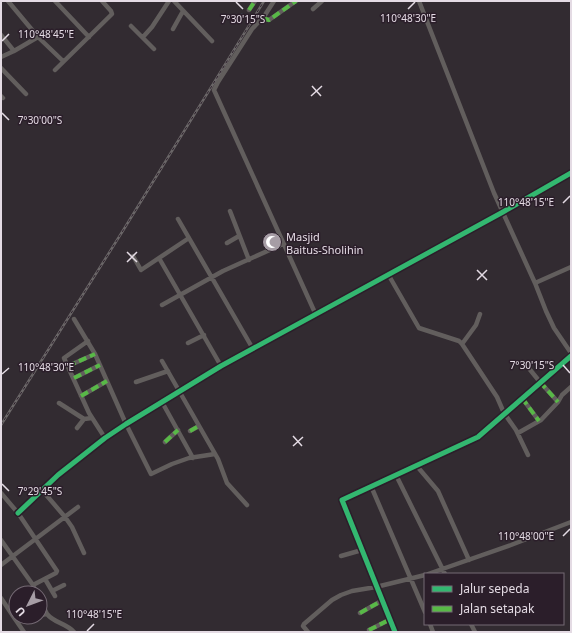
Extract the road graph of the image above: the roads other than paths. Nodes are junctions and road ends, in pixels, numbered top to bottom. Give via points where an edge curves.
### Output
1 (8, 1) edge
2 (55, 1) edge
3 (102, 1) edge
4 (169, 1) edge
5 (174, 1) edge
6 (255, 1) edge
7 (274, 1) edge
8 (296, 1) edge
9 (322, 1) edge
10 (419, 1) edge
11 (249, 10) dead end
12 (312, 10) dead end
13 (183, 11) junction
14 (262, 18) junction
15 (131, 26) dead end
16 (173, 29) dead end
17 (1, 35) edge
18 (38, 37) junction
19 (89, 37) junction
20 (142, 37) junction
21 (212, 41) dead end
22 (154, 49) dead end
23 (14, 51) junction
24 (1, 57) edge
25 (64, 61) junction
26 (1, 68) edge
27 (55, 70) dead end
28 (26, 94) dead end
29 (571, 173) edge
30 (230, 211) dead end
31 (503, 212) junction
32 (178, 219) dead end
33 (239, 236) junction
34 (189, 238) junction
35 (226, 243) dead end
36 (283, 244) junction
37 (133, 256) dead end
38 (159, 258) junction
39 (249, 260) junction
40 (571, 267) edge
41 (388, 274) junction
42 (212, 278) junction
43 (535, 284) junction
44 (181, 295) junction
45 (162, 305) dead end
46 (480, 314) dead end
47 (316, 315) junction
48 (74, 319) dead end
49 (204, 335) junction
50 (88, 341) junction
51 (188, 343) dead end
52 (462, 344) junction
53 (253, 349) junction
54 (95, 354) junction
55 (571, 355) edge
56 (162, 360) dead end
57 (100, 365) junction
58 (68, 366) junction
59 (221, 366) junction
60 (527, 366) dead end
61 (168, 371) junction
62 (74, 378) junction
63 (107, 381) junction
64 (136, 382) dead end
65 (540, 382) junction
66 (571, 387) edge
67 (180, 391) junction
68 (81, 396) junction
69 (522, 398) junction
70 (162, 402) junction
71 (558, 402) junction
72 (59, 403) dead end
73 (504, 413) junction
74 (92, 418) junction
75 (84, 419) junction
76 (539, 421) junction
77 (126, 424) junction
78 (199, 426) junction
79 (77, 428) dead end
80 (178, 430) junction
81 (190, 431) dead end
82 (518, 433) junction
83 (105, 438) junction
84 (165, 442) dead end
85 (215, 454) junction
86 (528, 455) dead end
87 (193, 458) junction
88 (416, 465) junction
89 (396, 474) junction
90 (371, 486) junction
91 (42, 490) junction
92 (1, 493) edge
93 (247, 505) dead end
94 (78, 506) dead end
95 (18, 513) junction
96 (65, 517) junction
97 (571, 522) edge
98 (36, 539) junction
99 (1, 540) edge
100 (362, 550) junction
101 (84, 553) dead end
102 (342, 556) dead end
103 (13, 557) junction
104 (469, 560) junction
105 (1, 565) edge
106 (444, 572) edge
107 (424, 575) edge
108 (411, 578) junction
109 (46, 579) junction
110 (31, 583) joint
111 (64, 585) dead end
112 (376, 587) junction
113 (52, 591) junction
114 (55, 596) dead end
115 (1, 598) edge
116 (383, 600) junction
117 (8, 609) edge
118 (424, 610) edge
119 (360, 613) dead end
120 (48, 615) edge
121 (391, 619) junction
122 (369, 630) dead end
123 (74, 632) edge
124 (308, 632) edge
125 (395, 632) edge

1 - 18 street
2 - 19 street
3 - 19 street via 112,14
4 - 20 street
5 - 13 street
6 - 11 street
7 - 14 street
8 - 14 street via 269,20
9 - 12 street
10 - 31 street
13 - 16 street
13 - 21 street
14 - 36 street via 252,29 214,88
15 - 20 street
17 - 23 street
18 - 23 street
18 - 25 street
19 - 25 street
20 - 22 street
23 - 24 street
25 - 27 street
26 - 28 street
29 - 31 street
30 - 33 street
31 - 41 street
31 - 43 street
32 - 34 street
33 - 35 street
33 - 39 street
34 - 38 street
34 - 42 street
36 - 39 street
36 - 47 street
37 - 38 street via 141,270
38 - 44 street
39 - 42 street
40 - 43 street
41 - 47 street
41 - 52 street via 421,329
42 - 44 street
42 - 53 street
43 - 55 street via 550,320
44 - 45 street
44 - 49 street
46 - 52 street via 476,325
47 - 53 street
48 - 50 street
49 - 51 street
49 - 59 street
50 - 54 street
50 - 58 street via 64,358
52 - 73 street
53 - 59 street
54 - 57 street
54 - 58 street
55 - 65 street
56 - 61 street
57 - 62 street
57 - 63 street
58 - 62 street
59 - 67 street
60 - 65 street
61 - 64 street
61 - 67 street
62 - 68 street
63 - 68 street
63 - 77 street
65 - 69 street
65 - 71 street
66 - 71 street
67 - 70 street
67 - 78 street
68 - 74 street
69 - 73 street
69 - 76 street
70 - 77 street
70 - 80 street
71 - 76 street
72 - 75 street
73 - 82 street
73 - 88 street via 478,437
74 - 75 street
74 - 83 street
75 - 79 street
76 - 82 street
77 - 83 street
77 - 87 street via 151,474
78 - 81 street
78 - 85 street
80 - 84 street
80 - 87 street
82 - 86 street
83 - 91 street
85 - 87 street
85 - 93 street via 227,483
88 - 89 street
88 - 104 street via 438,491
89 - 90 street
89 - 106 street
90 - 100 street via 342,500
90 - 108 street
91 - 95 street
91 - 96 street
92 - 95 street
94 - 96 street
95 - 98 street
96 - 98 street
96 - 101 street via 74,529
97 - 104 street
98 - 103 street
98 - 109 street via 57,572
99 - 103 street
100 - 102 street
100 - 112 street
103 - 105 street
103 - 110 street
104 - 106 street
107 - 108 street
108 - 112 street
108 - 118 street
109 - 110 street
109 - 113 street
111 - 113 street
112 - 116 street
112 - 124 street via 352,591 332,600 304,624
113 - 114 street
115 - 117 street
116 - 119 street
116 - 121 street
120 - 123 street
121 - 122 street
121 - 125 street

